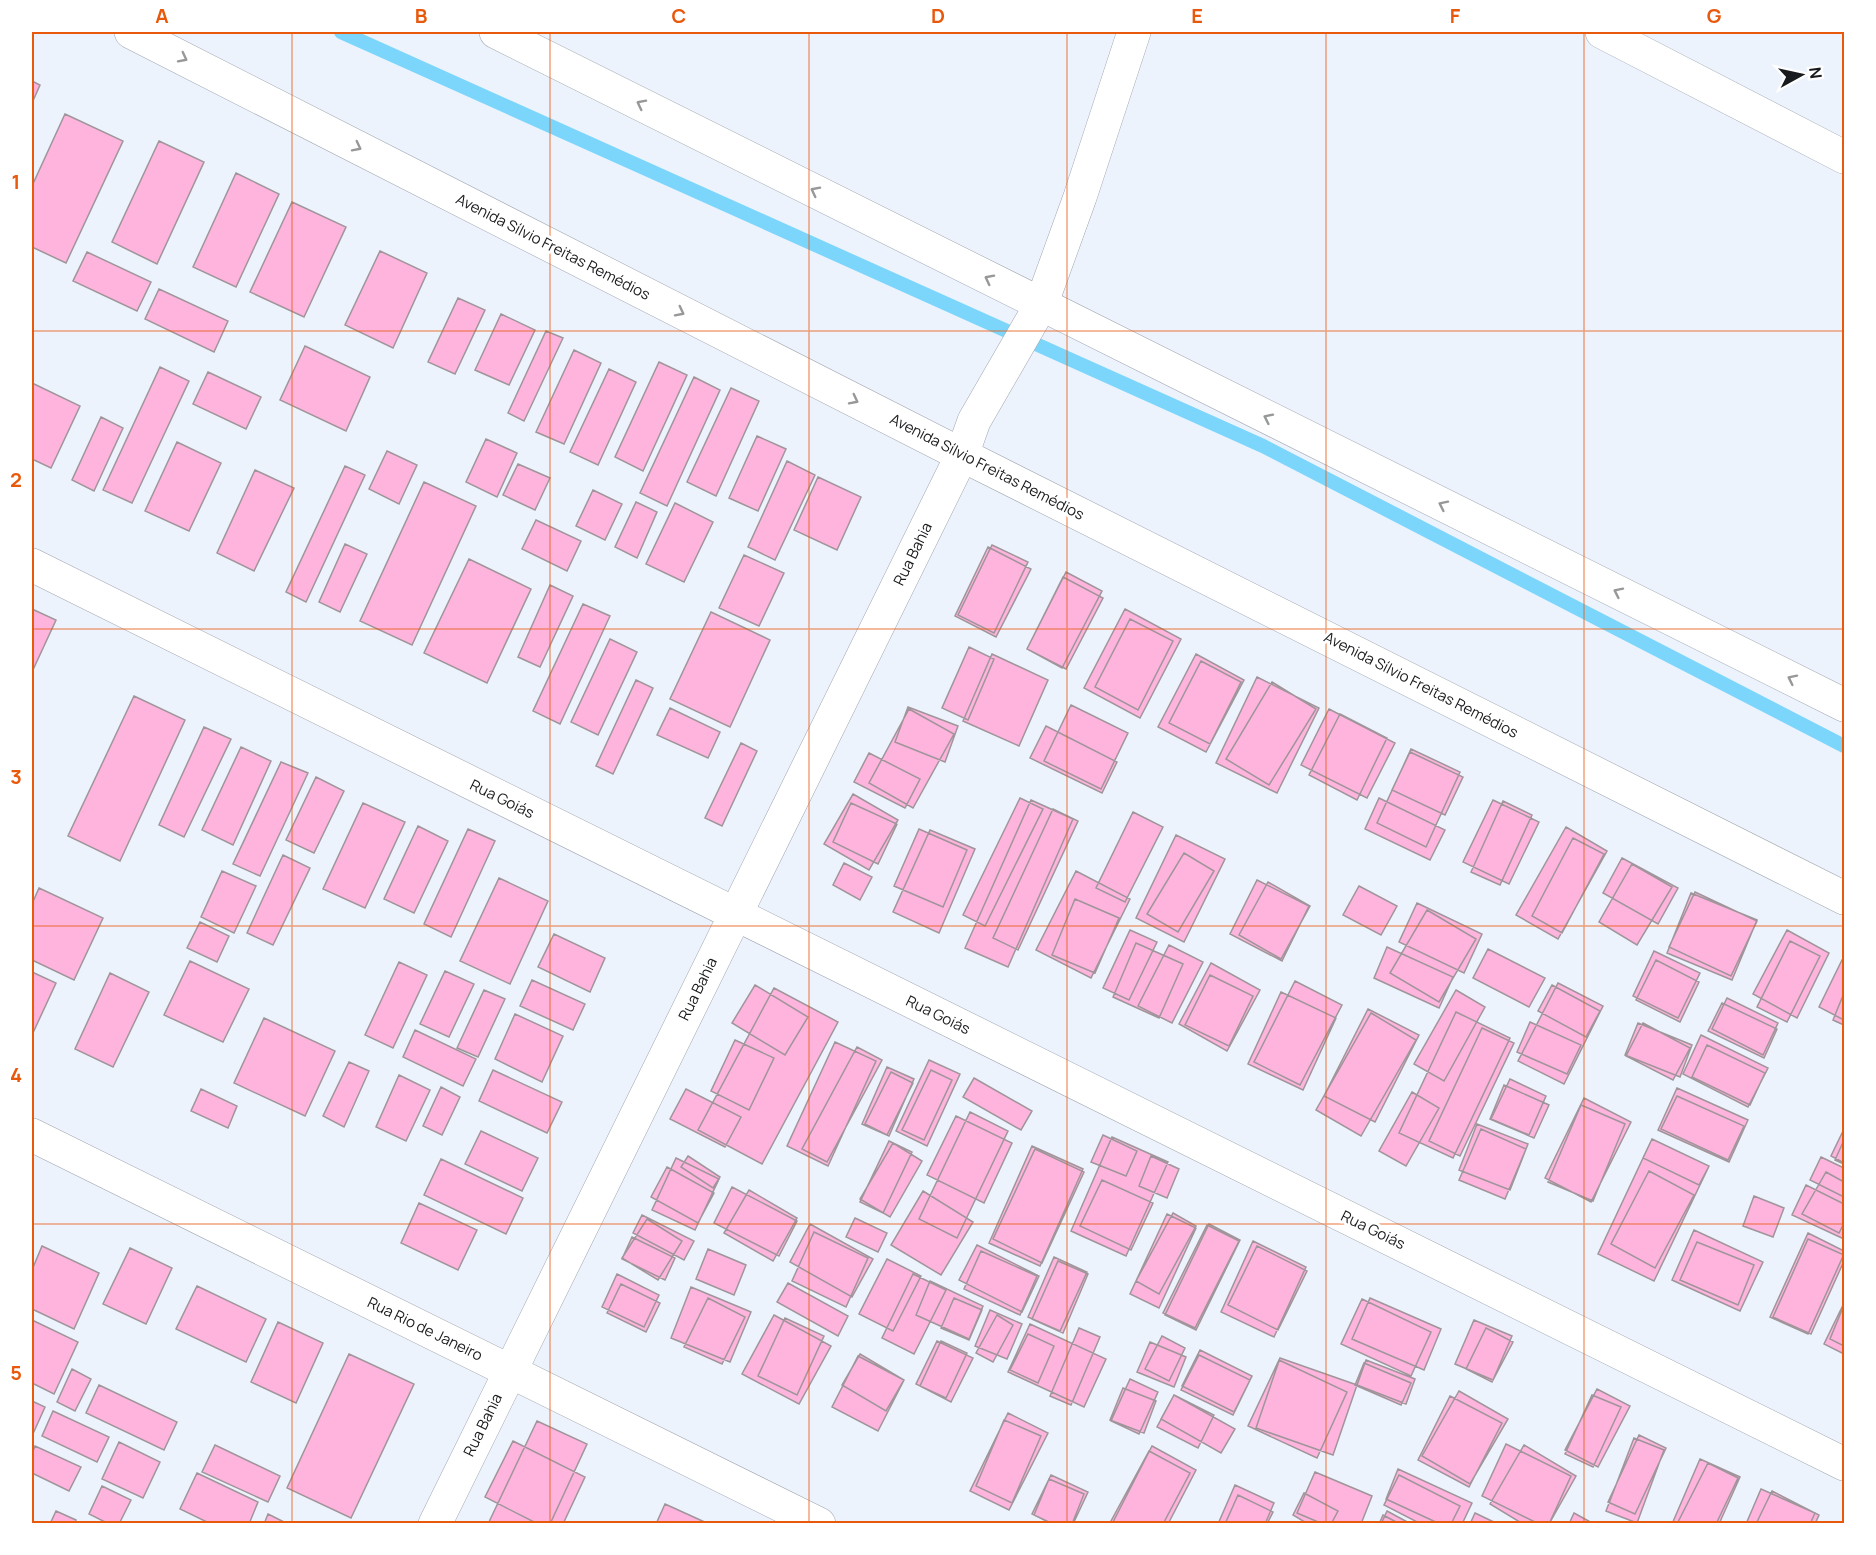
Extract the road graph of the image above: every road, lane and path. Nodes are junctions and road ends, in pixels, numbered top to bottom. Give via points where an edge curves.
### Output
1 (131, 32) edge
2 (496, 32) edge
3 (1134, 32) edge
4 (1602, 32) edge
5 (1845, 157) edge
6 (1034, 317) junction
7 (962, 455) junction
8 (32, 565) edge
9 (1845, 705) edge
10 (1845, 898) edge
11 (735, 914) junction
12 (32, 1135) edge
13 (510, 1371) junction
14 (1845, 1464) edge
15 (435, 1524) edge
16 (819, 1524) edge

1 -> 7 street, Avenida Sílvio Freitas Remédios
6 -> 2 street
3 - 6 street, Rua Bahia via 1080,197
4 - 5 street
6 - 7 street, Rua Bahia via 974,421
9 -> 6 street
7 - 10 street, Avenida Sílvio Freitas Remédios
7 - 11 street, Rua Bahia
8 - 11 street, Rua Goiás
11 - 13 street, Rua Bahia
11 - 14 street, Rua Goiás
12 - 13 street, Rua Rio de Janeiro
13 - 15 street, Rua Bahia
13 - 16 street, Rua Rio de Janeiro

